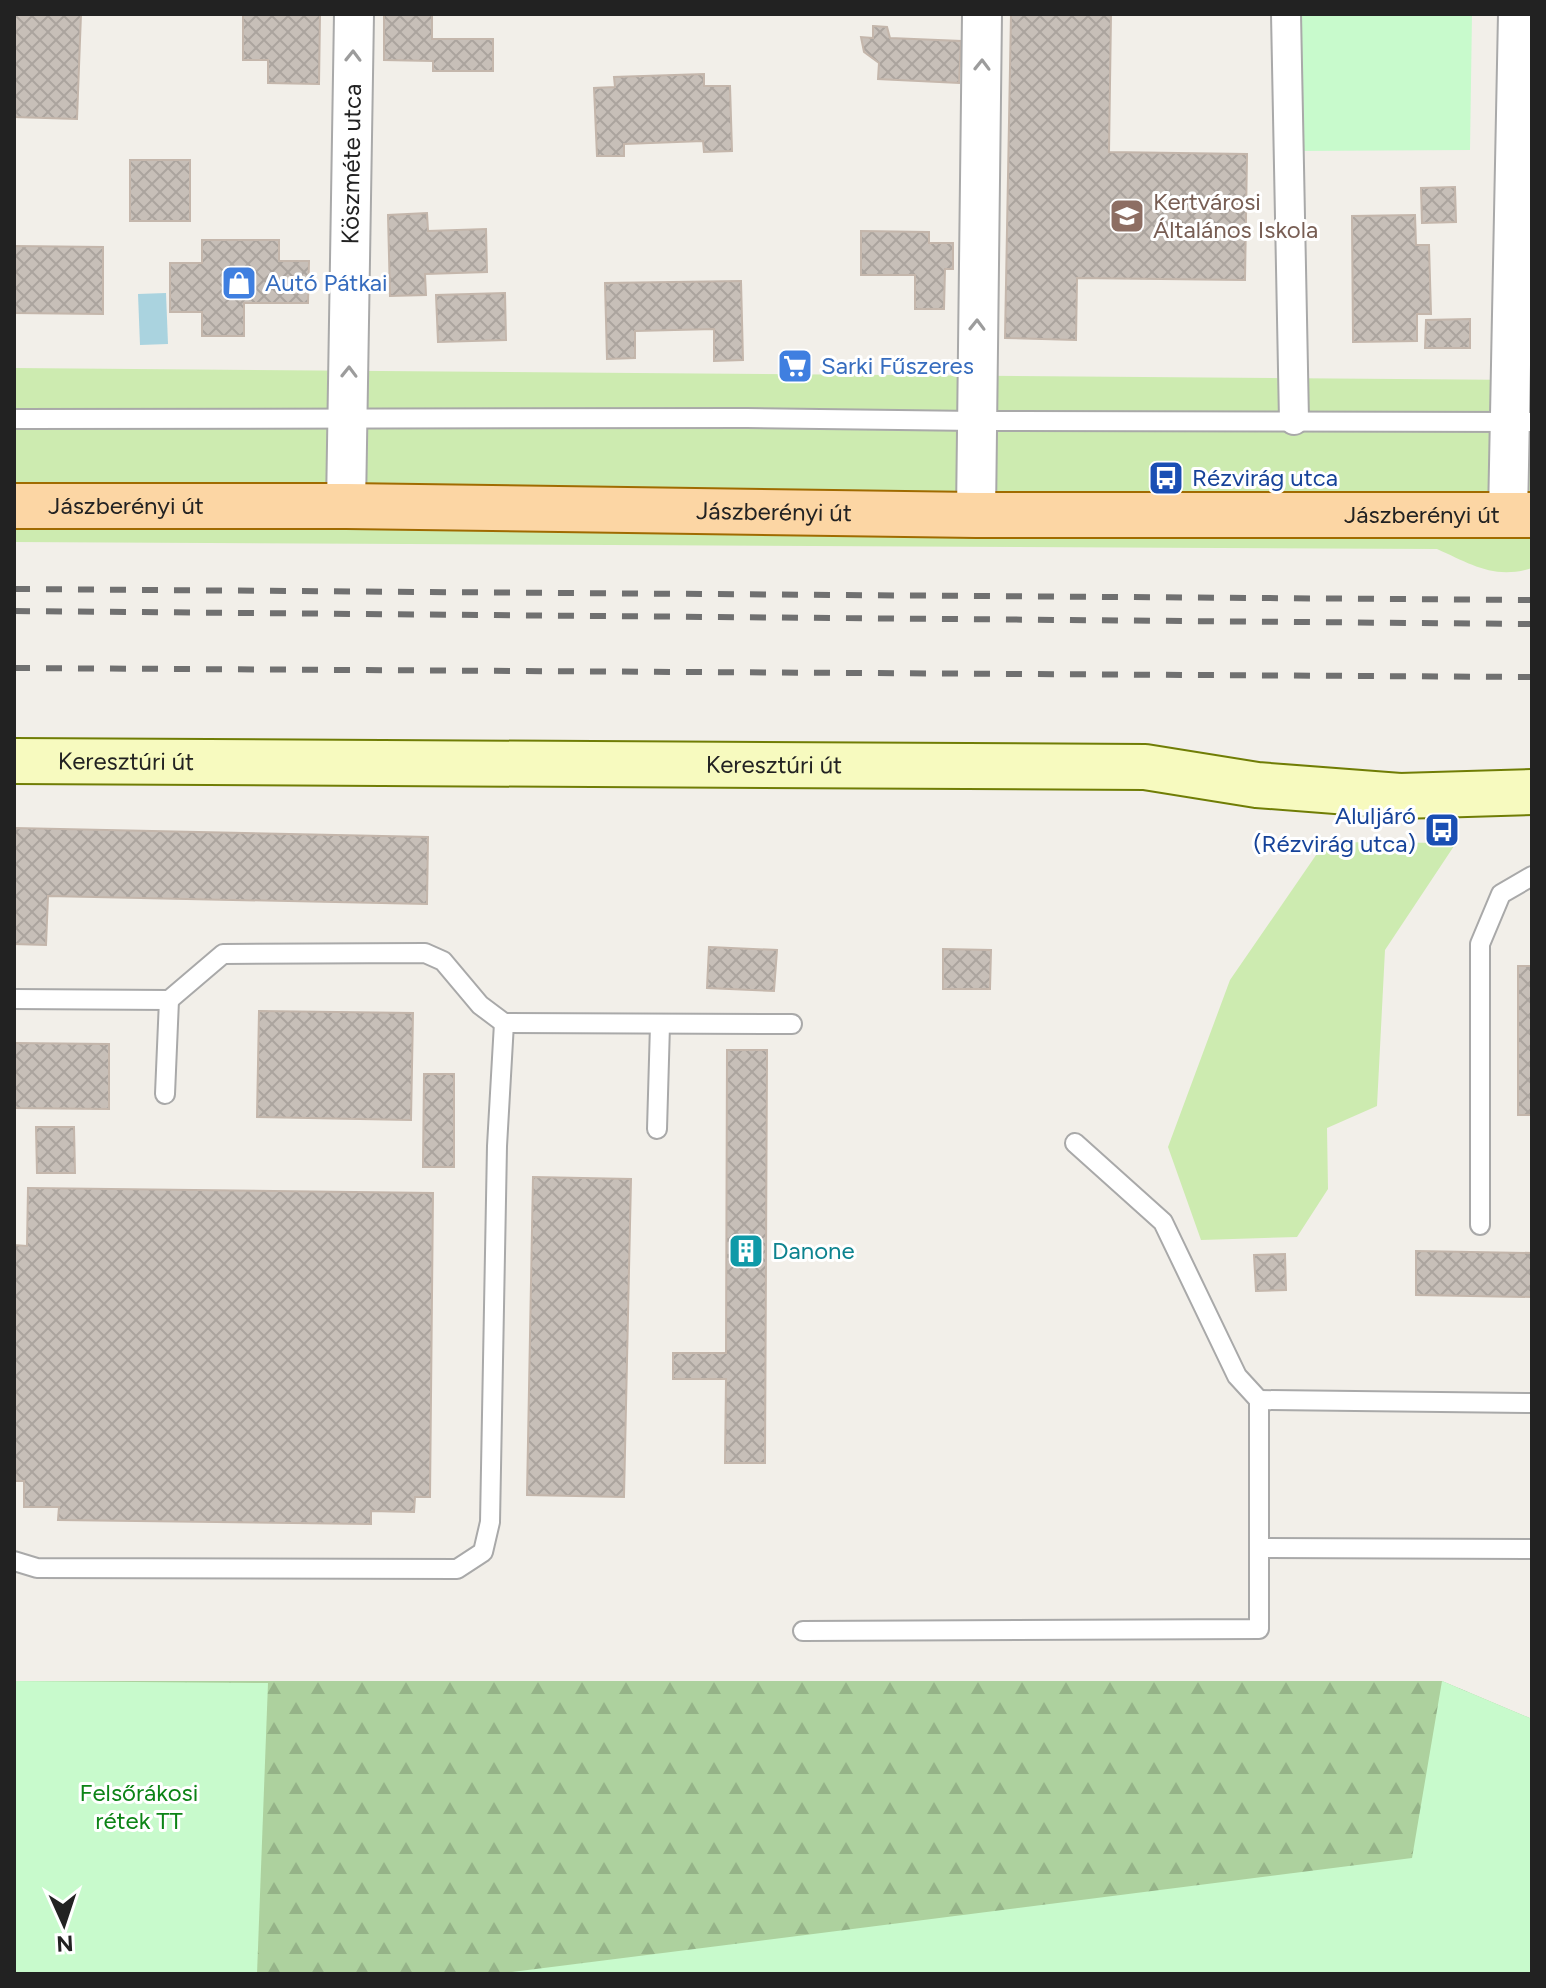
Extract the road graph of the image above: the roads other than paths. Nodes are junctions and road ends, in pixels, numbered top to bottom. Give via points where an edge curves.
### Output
1 (354, 14) edge
2 (982, 14) edge
3 (1286, 14) edge
4 (1518, 14) edge
5 (14, 419) edge
6 (349, 420) junction
7 (1294, 420) junction
8 (976, 421) junction
9 (1521, 421) edge
10 (14, 506) edge
11 (346, 506) junction
12 (976, 515) junction
13 (1520, 515) edge
14 (14, 761) edge
15 (1532, 792) edge
16 (1532, 876) edge
17 (14, 999) edge
18 (169, 1000) junction
19 (504, 1023) junction
20 (792, 1024) dead end
21 (660, 1025) junction
22 (165, 1094) dead end
23 (657, 1129) dead end
24 (1075, 1143) dead end
25 (1480, 1225) dead end
26 (1259, 1400) junction
27 (1532, 1403) edge
28 (1259, 1548) junction
29 (1532, 1549) edge
30 (14, 1561) edge
31 (803, 1631) dead end

6 -> 1 street, Köszméte utca
8 -> 2 street
3 - 7 street
4 - 9 street
5 - 6 lane
6 - 8 lane
6 - 11 street, Köszméte utca
7 - 8 lane
7 - 9 lane
8 - 12 street
9 - 13 street
10 - 11 main road, Jászberényi út
11 - 12 main road, Jászberényi út
12 - 13 main road, Jászberényi út
14 - 15 main road, Keresztúri út via 1145,767 1257,785 1400,796
16 - 25 lane via 1501,894 1480,944
17 - 18 lane
18 - 19 lane via 223,954 425,953 443,961 480,1005
18 - 22 lane
19 - 21 lane
19 - 30 lane via 490,1522 483,1552 457,1569 37,1568
20 - 21 lane
21 - 23 lane
24 - 26 lane via 1163,1222 1237,1376
26 - 27 lane
26 - 28 lane
28 - 29 lane
28 - 31 lane via 1259,1629

